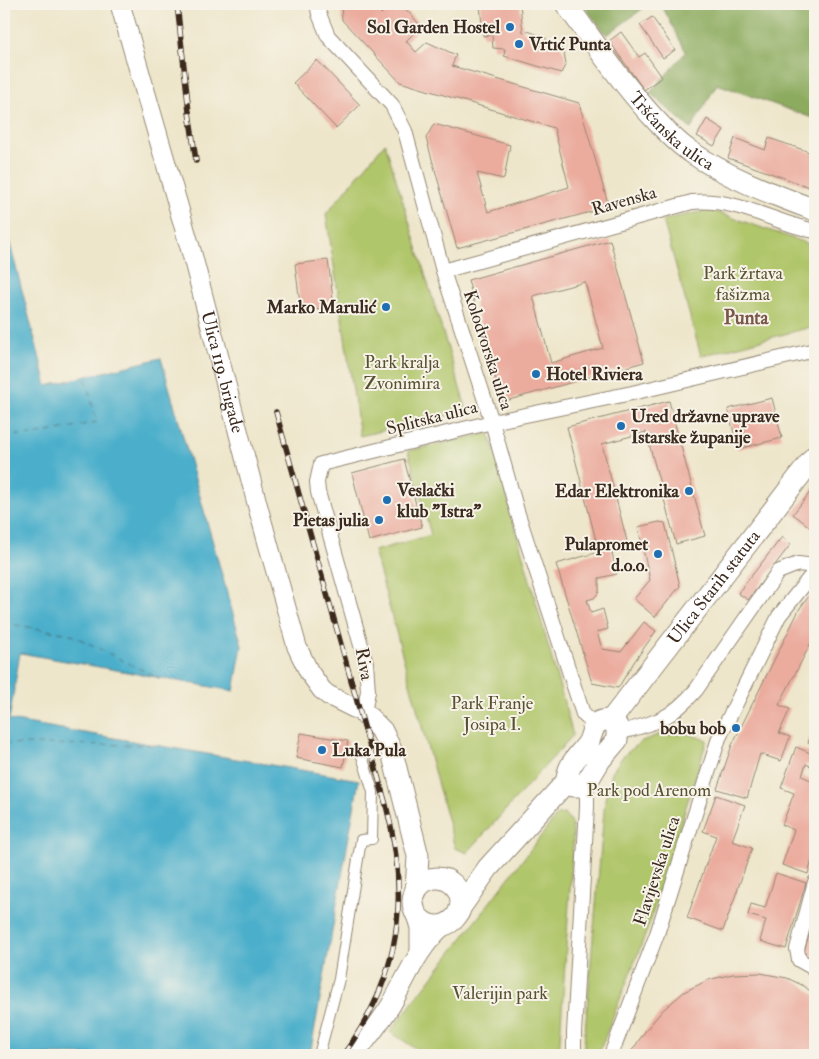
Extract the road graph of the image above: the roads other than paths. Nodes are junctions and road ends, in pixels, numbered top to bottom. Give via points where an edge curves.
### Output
1 (120, 4) edge
2 (317, 4) edge
3 (566, 4) edge
4 (815, 210) edge
5 (815, 231) edge
6 (443, 271) junction
7 (815, 350) edge
8 (492, 422) junction
9 (815, 456) edge
10 (321, 464) joint
11 (815, 566) edge
12 (815, 571) edge
13 (364, 713) junction
14 (608, 726) junction
15 (362, 756) dead end
16 (575, 783) junction
17 (418, 856) junction
18 (488, 868) junction
19 (445, 880) junction
20 (815, 882) edge
21 (416, 891) junction
22 (460, 908) junction
23 (416, 914) junction
24 (444, 925) junction
25 (420, 951) junction
26 (815, 970) edge
27 (319, 1055) edge
28 (354, 1055) edge
29 (574, 1055) edge
30 (611, 1055) edge

1 - 13 main road, Ulica 119. brigade via 192,254 297,647 322,690
2 - 6 street, Kolodvorska ulica via 328,36 392,104 400,118
3 - 4 main road, Tršćanska ulica via 633,95 687,150 719,170
5 - 6 street, Ravenska via 732,204 692,202
6 - 8 street, Kolodvorska ulica
7 - 8 street, Splitska ulica
8 - 10 street, Splitska ulica
8 - 14 street, Kolodvorska ulica via 517,511 583,714
9 - 14 main road, Ulica Starih statuta
10 - 13 street, Riva via 318,492 366,663 368,691
11 - 14 street via 798,564 778,572 682,707 654,722
12 - 30 street, Flavijevska ulica via 779,616 719,738 657,934
13 - 17 main road via 386,738 392,752
14 - 16 main road, Ulica Starih statuta via 572,763 567,772
15 - 27 street via 373,792 372,839 360,840 339,979
16 - 18 main road, Ulica Starih statuta
16 - 29 street via 587,796 587,807
17 - 19 main road via 433,874
17 - 21 main road
18 - 19 main road, Ulica Starih statuta via 458,882
18 - 22 main road, Ulica Starih statuta
19 - 21 main road via 427,881
19 - 22 main road via 459,893
20 - 26 street via 797,949 799,960
21 - 23 main road
22 - 24 main road via 452,922
23 - 24 main road via 428,925
23 - 25 main road
24 - 25 main road
25 - 28 main road via 390,1007

